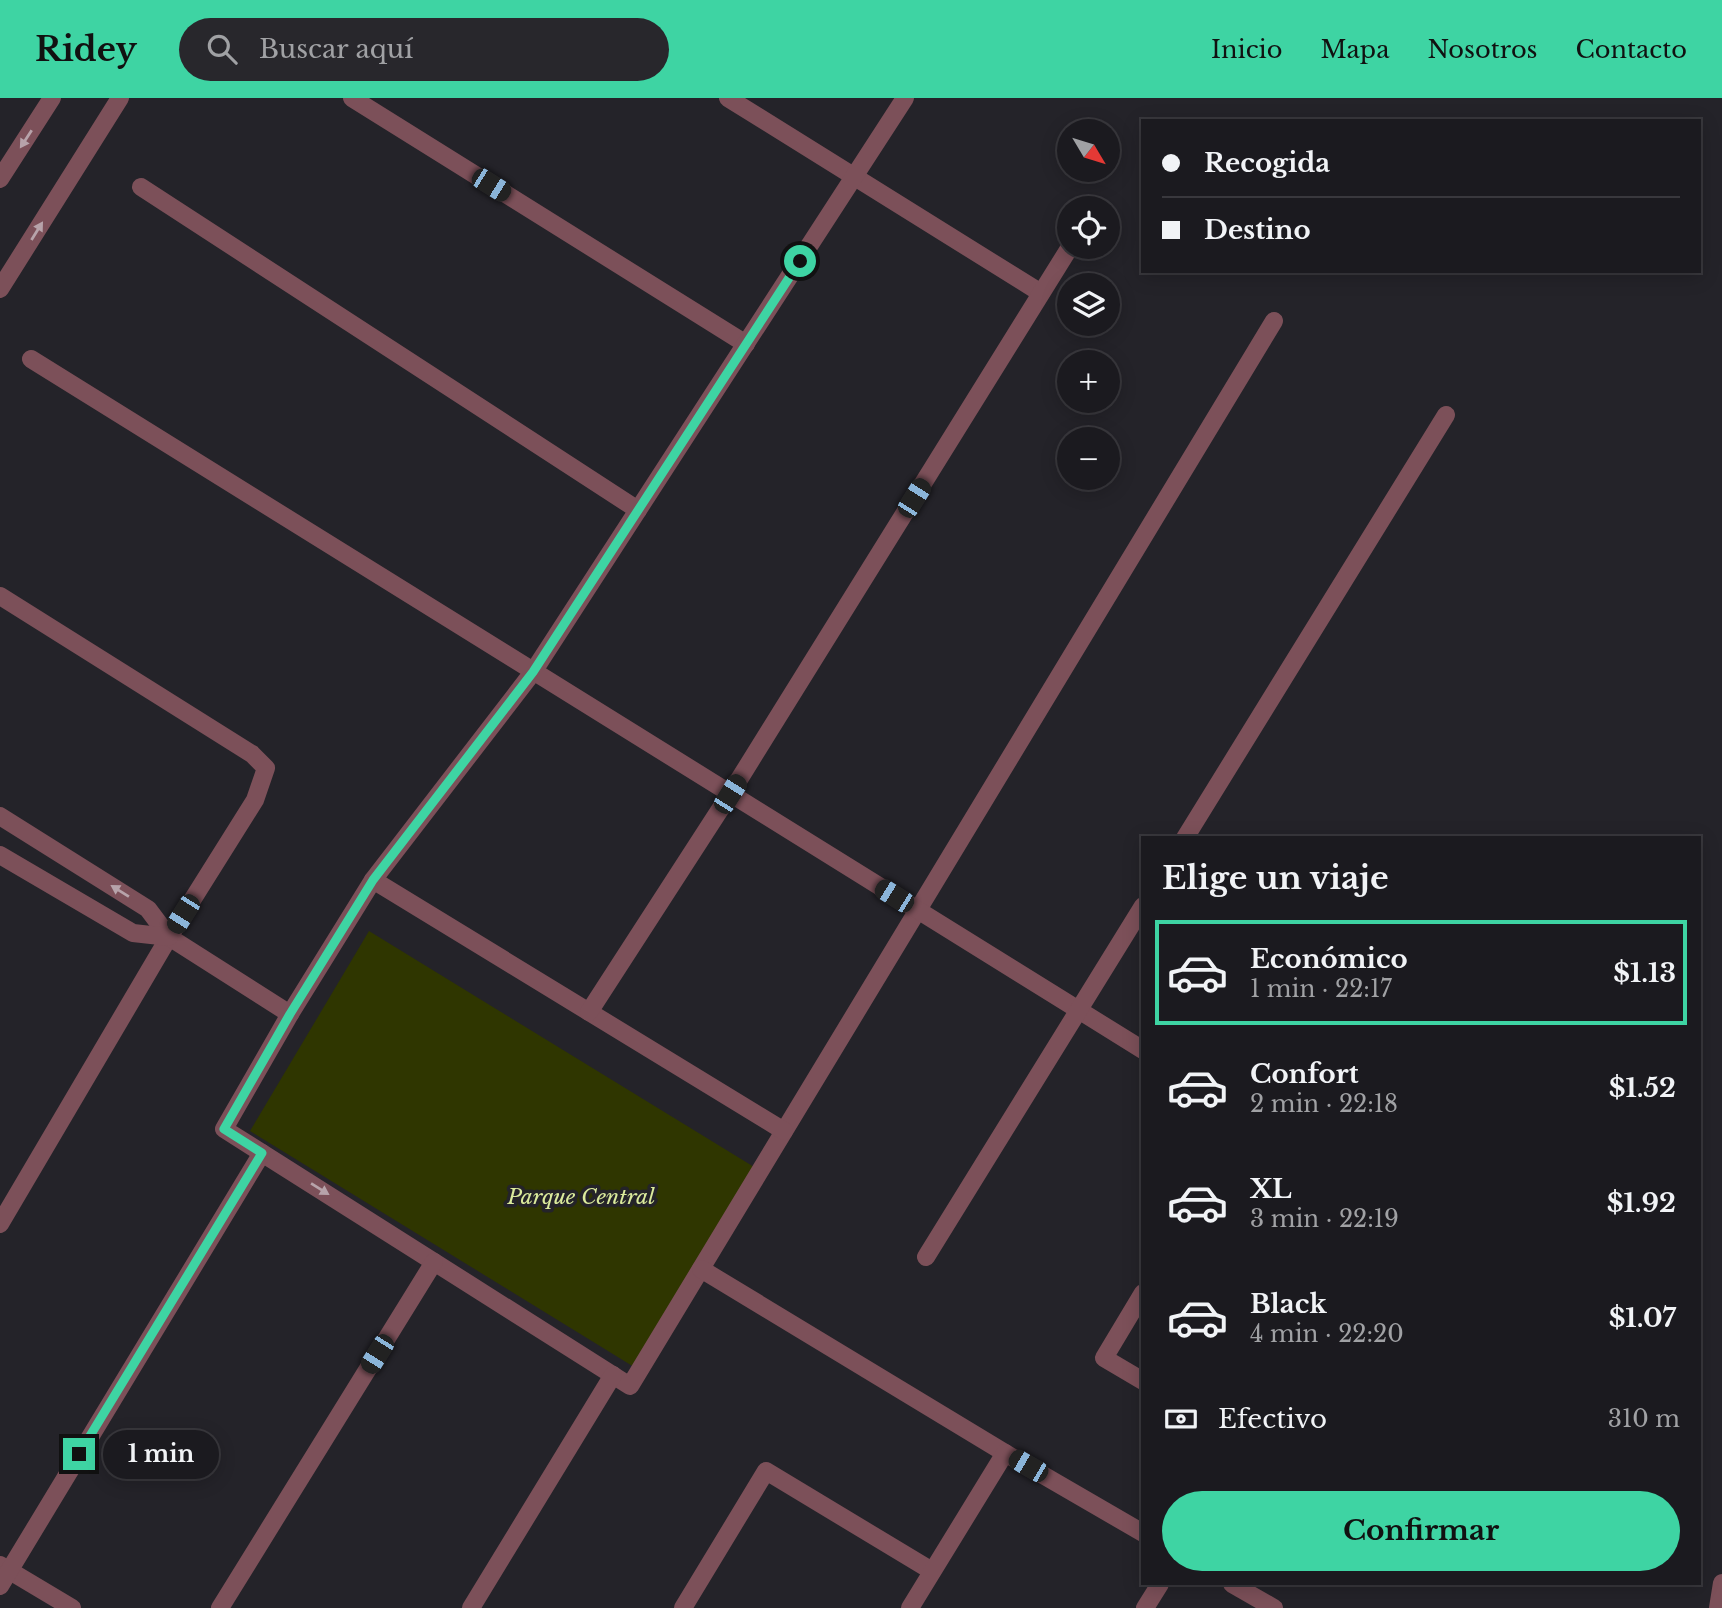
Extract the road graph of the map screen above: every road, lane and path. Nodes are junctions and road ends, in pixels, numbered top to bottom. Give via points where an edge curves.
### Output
1 (51, 98) edge
2 (120, 98) edge
3 (352, 98) edge
4 (728, 98) edge
5 (905, 98) edge
6 (854, 177) junction
7 (0, 179) edge
8 (141, 187) dead end
9 (1062, 259) edge
10 (0, 289) edge
11 (1041, 293) junction
12 (1274, 321) dead end
13 (746, 344) junction
14 (31, 359) dead end
15 (1446, 415) dead end
16 (638, 510) junction
17 (0, 596) edge
18 (533, 672) junction
19 (730, 794) junction
20 (0, 817) edge
21 (1186, 836) edge
22 (0, 855) edge
23 (373, 880) junction
24 (1141, 909) edge
25 (917, 910) junction
26 (169, 937) junction
27 (1079, 1010) junction
28 (589, 1012) junction
29 (290, 1014) junction
30 (1141, 1049) edge
31 (784, 1131) junction
32 (262, 1153) junction
33 (0, 1224) edge
34 (926, 1257) dead end
35 (434, 1262) junction
36 (701, 1269) junction
37 (1141, 1296) edge
38 (613, 1375) junction
39 (1141, 1380) edge
40 (1005, 1453) junction
41 (1141, 1531) edge
42 (932, 1571) junction
43 (3, 1574) edge
44 (1722, 1583) edge
45 (1159, 1585) edge
46 (1233, 1585) edge
47 (72, 1608) edge
48 (220, 1608) edge
49 (471, 1608) edge
50 (683, 1608) edge
51 (910, 1608) edge
52 (1145, 1608) edge
53 (1273, 1608) edge
54 (1718, 1608) edge

1 -> 7 street
10 -> 2 street
3 - 13 street
4 - 6 street
5 - 6 street
6 - 11 street
6 - 13 street
8 - 16 street
9 - 11 street
11 - 19 street
12 - 25 street
13 - 16 street
14 - 18 street
15 - 21 street
16 - 18 street
17 - 26 street via 252,754 266,768 255,800
18 - 19 street
18 - 23 street
19 - 25 street
19 - 28 street
26 -> 20 street via 148,909
22 - 26 street via 133,933
23 - 28 street
23 - 29 street
24 - 27 street
25 - 27 street
25 - 31 street
26 - 29 street
26 - 33 street
27 - 30 street
27 - 34 street
28 - 31 street
29 - 32 street via 224,1129
31 - 36 street
32 -> 35 street
32 - 43 street
35 - 38 street
35 - 48 street
36 - 38 street via 631,1386
36 - 40 street
37 - 39 street via 1104,1358
38 - 49 street
40 - 41 street
40 - 42 street
42 - 50 street via 766,1471
42 - 51 street
43 - 47 street
44 - 54 street
45 - 52 street
46 - 53 street

